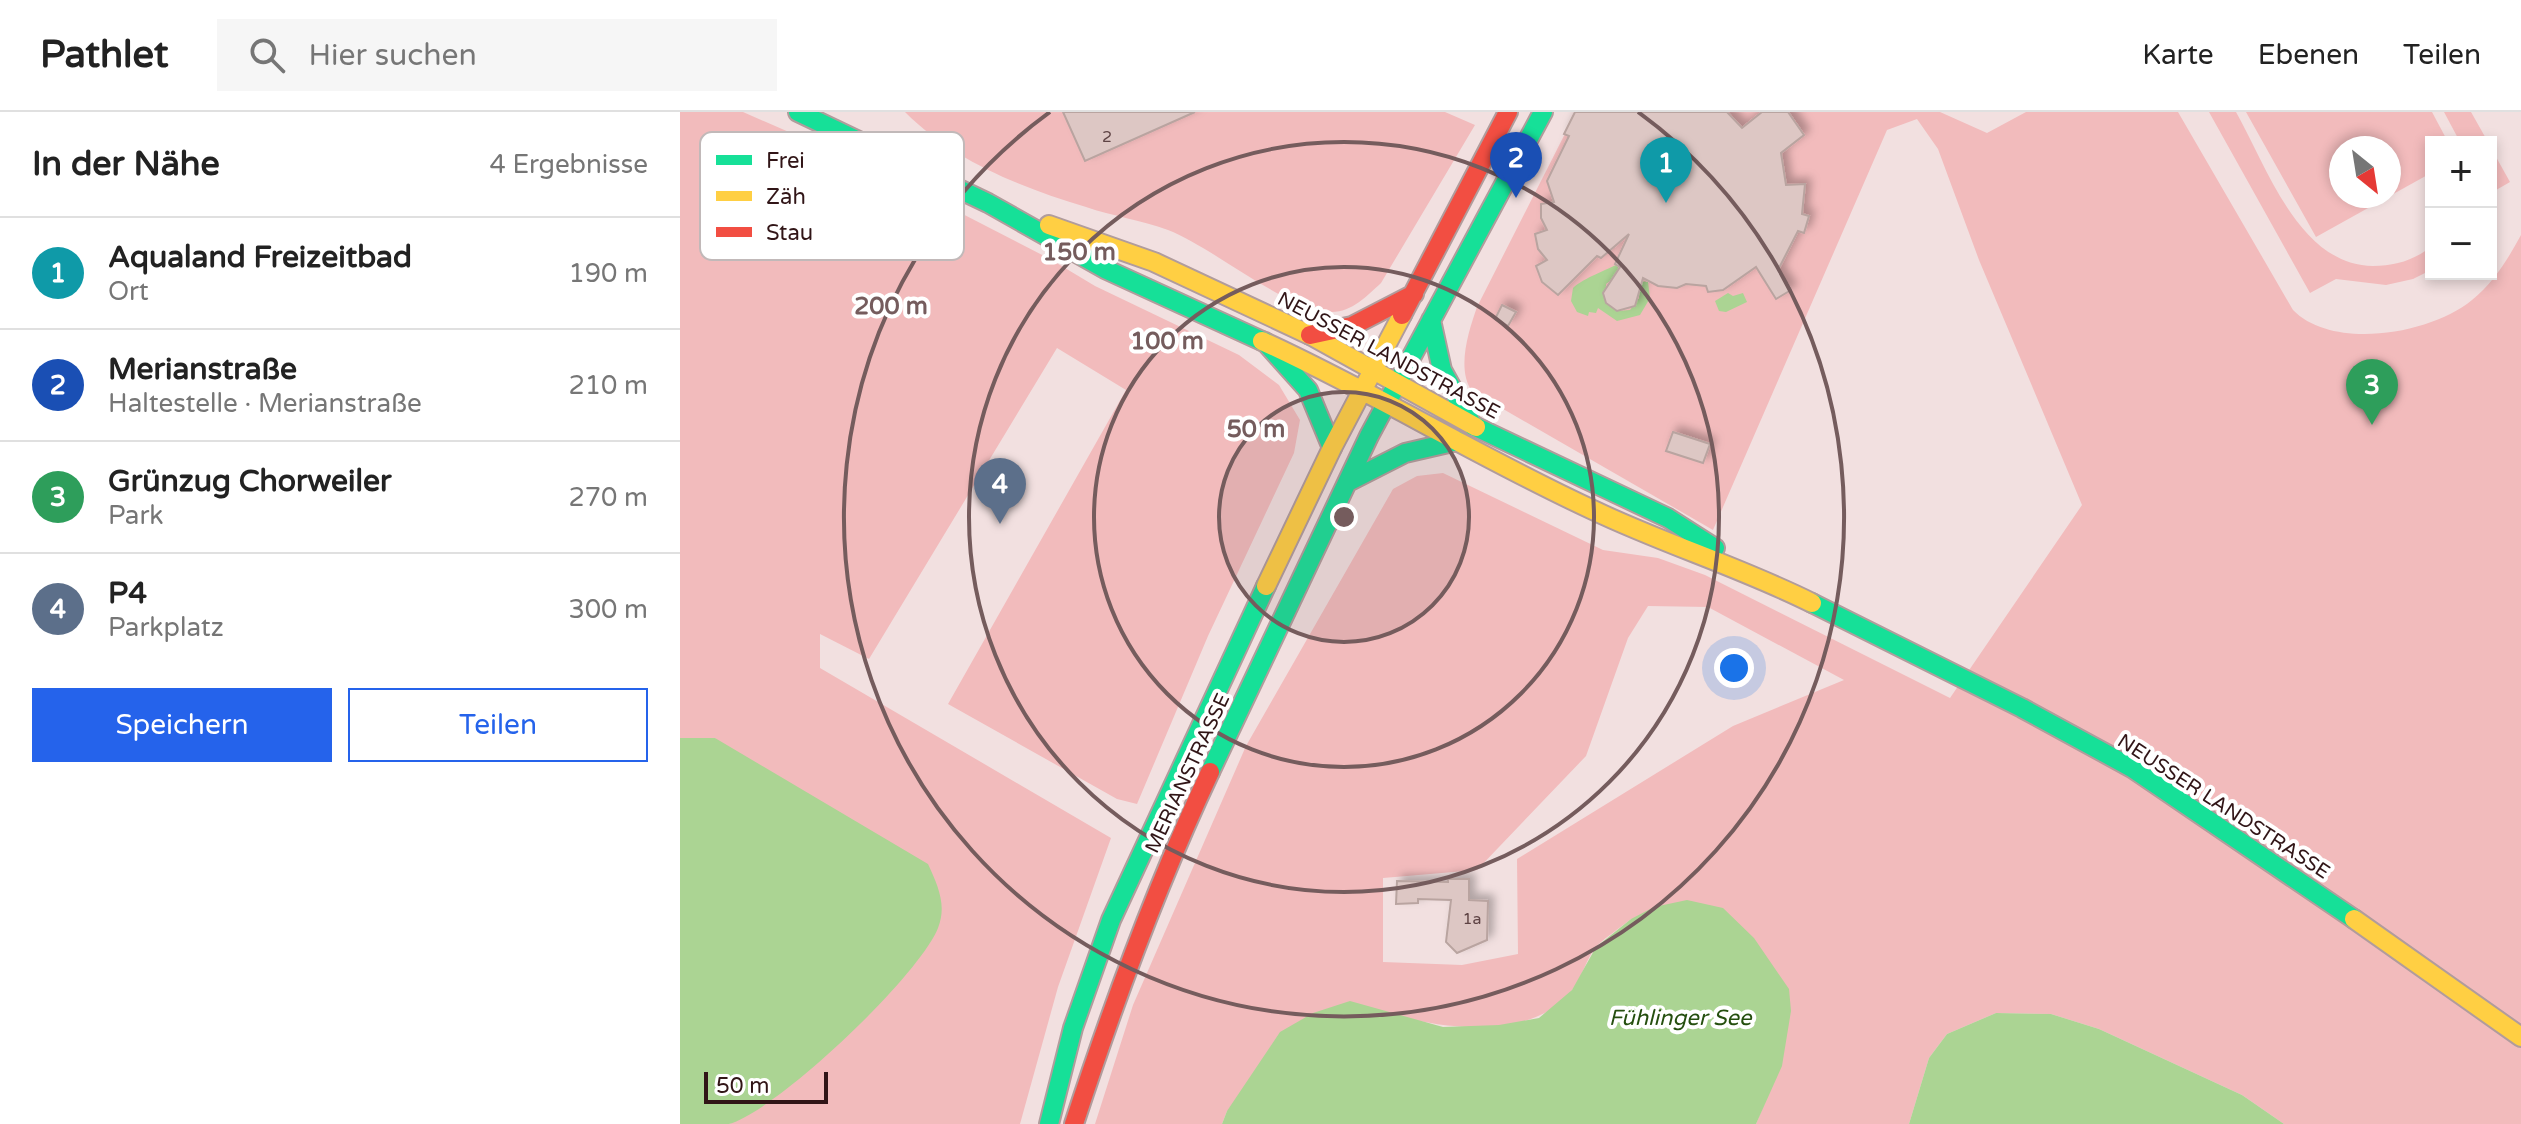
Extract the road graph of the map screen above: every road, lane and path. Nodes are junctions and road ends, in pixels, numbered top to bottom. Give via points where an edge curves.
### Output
1 (798, 112) edge
2 (1508, 112) edge
3 (1543, 112) edge
4 (840, 132) edge
5 (964, 192) edge
6 (988, 203) junction
7 (1414, 294) junction
8 (1431, 320) junction
9 (1310, 335) junction
10 (1265, 342) junction
11 (1374, 373) junction
12 (1396, 386) junction
13 (1363, 392) junction
14 (1386, 404) junction
15 (1473, 426) junction
16 (1457, 441) junction
17 (1332, 448) junction
18 (1350, 481) junction
19 (1756, 575) junction
20 (2521, 1037) edge
21 (1049, 1124) edge
22 (1074, 1124) edge

1 - 4 main road, NEUSSER LANDSTRASSE
2 - 7 main road, MERIANSTRASSE
3 - 8 main road, MERIANSTRASSE
5 - 6 main road, NEUSSER LANDSTRASSE
6 - 9 main road, NEUSSER LANDSTRASSE via 1154,262
6 - 10 main road, NEUSSER LANDSTRASSE via 1105,269
7 - 9 main road via 1352,326
7 - 11 main road, MERIANSTRASSE
8 - 12 main road, MERIANSTRASSE
8 - 15 main road via 1442,370
9 - 11 main road, NEUSSER LANDSTRASSE
10 - 13 main road, NEUSSER LANDSTRASSE
10 - 17 main road via 1305,382 1320,406
11 - 12 main road, NEUSSER LANDSTRASSE
11 - 13 main road, MERIANSTRASSE
12 - 14 main road, MERIANSTRASSE
12 - 15 main road, NEUSSER LANDSTRASSE
13 - 14 main road, NEUSSER LANDSTRASSE
13 - 17 main road, MERIANSTRASSE
14 - 16 main road, NEUSSER LANDSTRASSE
14 - 18 main road, MERIANSTRASSE
15 - 19 main road, NEUSSER LANDSTRASSE via 1668,518
16 - 18 main road via 1405,453
16 - 19 main road, NEUSSER LANDSTRASSE via 1594,511
17 - 21 main road, MERIANSTRASSE via 1111,920 1073,1028
18 - 22 main road, MERIANSTRASSE via 1171,855 1115,998
19 - 20 main road, NEUSSER LANDSTRASSE via 2132,768

